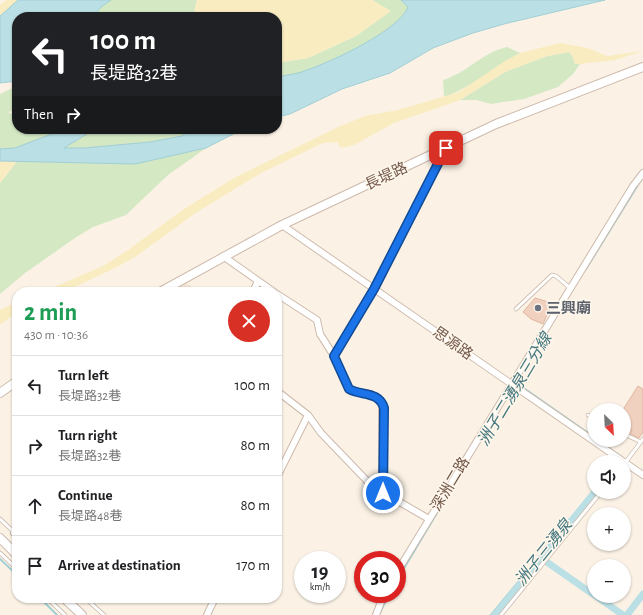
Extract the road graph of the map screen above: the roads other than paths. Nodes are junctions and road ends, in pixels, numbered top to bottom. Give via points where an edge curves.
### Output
1 (643, 67) edge
2 (446, 148) junction
3 (643, 173) edge
4 (282, 225) junction
5 (223, 256) junction
6 (258, 281) junction
7 (169, 287) edge
8 (255, 287) edge
9 (267, 287) edge
10 (570, 288) junction
11 (374, 289) junction
12 (282, 297) edge
13 (516, 309) dead end
14 (334, 356) junction
15 (511, 383) junction
16 (12, 385) edge
17 (0, 393) edge
18 (282, 394) edge
19 (308, 415) junction
20 (631, 437) edge
21 (642, 441) edge
22 (613, 455) edge
23 (631, 455) edge
24 (282, 467) edge
25 (631, 468) edge
26 (643, 476) edge
27 (383, 493) junction
28 (595, 499) edge
29 (0, 519) edge
30 (429, 519) junction
31 (12, 529) edge
32 (0, 538) edge
33 (12, 550) edge
34 (1, 554) edge
35 (406, 557) edge
36 (0, 560) edge
37 (12, 564) edge
38 (52, 603) edge
39 (69, 603) edge
40 (91, 603) edge
41 (213, 603) edge
42 (381, 603) edge
43 (65, 615) edge
44 (82, 615) edge
45 (104, 615) edge
46 (207, 615) edge
47 (376, 615) edge
48 (501, 615) edge

1 - 2 street, 長堤路 via 496,124
2 - 4 street, 長堤路
2 - 11 street
3 - 10 street, 深洲二路
4 - 5 street, 長堤路
4 - 11 street, 思源路
5 - 6 street
5 - 7 street, 長堤路
6 - 8 street
6 - 9 street
10 - 13 lane via 552,275
10 - 15 street, 深洲二路
11 - 14 street
11 - 15 street, 思源路
12 - 14 street via 317,320 320,334
14 - 27 street via 349,389 371,394 382,402
15 - 22 street, 思源路
15 - 30 street, 深洲二路
16 - 17 street
18 - 19 street
19 - 24 street
19 - 27 street via 321,433 372,486
20 - 21 lane
21 - 23 lane
25 - 26 street, 思源路
27 - 30 street
28 - 48 lane
29 - 31 lane
30 - 35 street, 深洲二路
32 - 33 street
34 - 36 lane
34 - 37 lane
38 - 43 lane
39 - 44 street
40 - 45 lane
41 - 46 street
42 - 47 street

